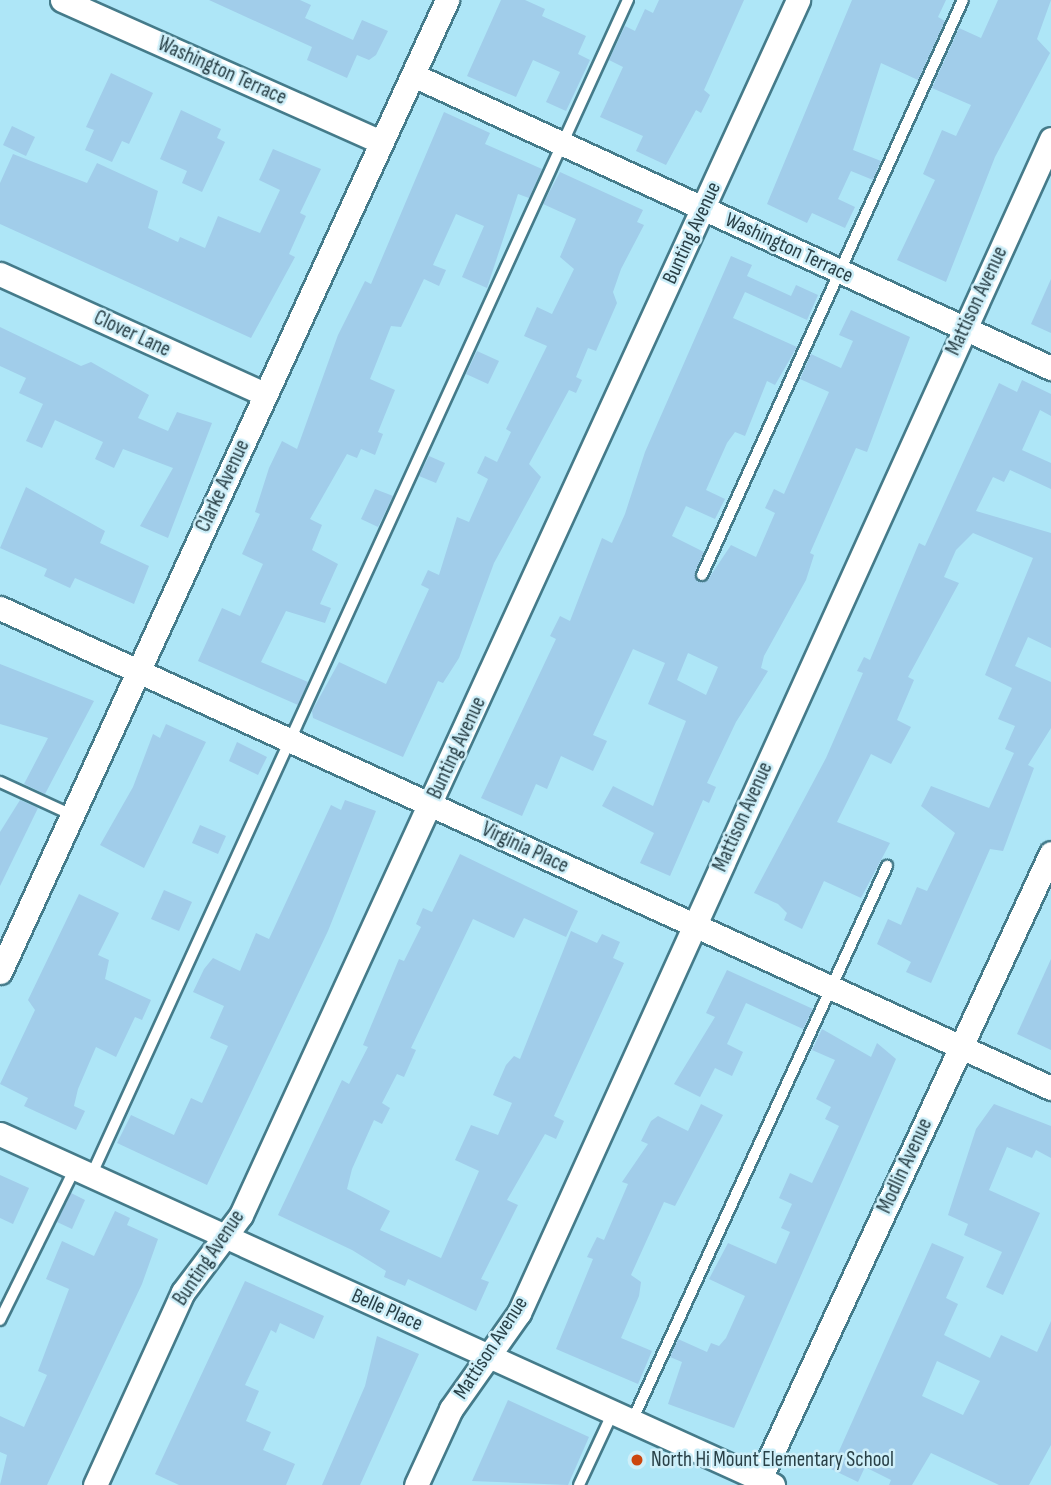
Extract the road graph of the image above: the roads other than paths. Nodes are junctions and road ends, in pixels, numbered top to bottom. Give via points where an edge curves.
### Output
1 (62, 0) edge
2 (447, 0) edge
3 (628, 0) edge
4 (798, 0) edge
5 (963, 0) edge
6 (413, 75) junction
7 (1051, 139) edge
8 (381, 142) junction
9 (565, 145) junction
10 (704, 208) junction
11 (842, 272) junction
12 (0, 274) edge
13 (964, 328) junction
14 (1051, 368) edge
15 (265, 394) junction
16 (702, 575) dead end
17 (0, 608) edge
18 (138, 671) junction
19 (290, 741) junction
20 (0, 782) edge
21 (431, 805) junction
22 (72, 815) junction
23 (1051, 853) edge
24 (887, 866) dead end
25 (693, 925) junction
26 (2, 961) edge
27 (831, 988) junction
28 (960, 1047) junction
29 (1051, 1088) edge
30 (0, 1134) edge
31 (83, 1172) junction
32 (223, 1235) junction
33 (0, 1320) edge
34 (487, 1355) junction
35 (623, 1417) junction
36 (767, 1482) edge
37 (95, 1485) edge
38 (416, 1485) edge
39 (579, 1485) edge

1 - 8 street, Washington Terrace
2 - 6 street, Clarke Avenue
3 - 9 lane
4 - 10 street, Bunting Avenue
5 - 11 lane
6 - 8 street, Clarke Avenue
6 - 9 street, Washington Terrace
7 - 13 street, Mattison Avenue
8 - 15 street, Clarke Avenue
9 - 10 street, Washington Terrace
9 - 19 lane
10 - 11 street, Washington Terrace
10 - 21 street, Bunting Avenue
11 - 13 street, Washington Terrace
11 - 16 lane
12 - 15 street, Clover Lane
13 - 14 street, Washington Terrace
13 - 25 street, Mattison Avenue
15 - 18 street, Clarke Avenue
17 - 18 street, Virginia Place
18 - 19 street, Virginia Place
18 - 22 street, Clarke Avenue
19 - 21 street, Virginia Place
19 - 31 lane
20 - 22 lane
21 - 25 street, Virginia Place
21 - 32 street, Bunting Avenue via 241,1214
22 - 26 street, Clarke Avenue
23 - 28 street, Modlin Avenue
24 - 27 lane
25 - 27 street, Virginia Place
25 - 34 street, Mattison Avenue via 519,1313
27 - 28 street, Virginia Place
27 - 35 lane
28 - 29 street, Virginia Place
28 - 36 street, Modlin Avenue
30 - 31 street, Belle Place
31 - 32 street, Belle Place
31 - 33 lane
32 - 34 street, Belle Place
32 - 37 street, Bunting Avenue via 177,1304
34 - 35 street, Belle Place
34 - 38 street, Mattison Avenue via 451,1409
35 - 36 street, Belle Place
35 - 39 lane

